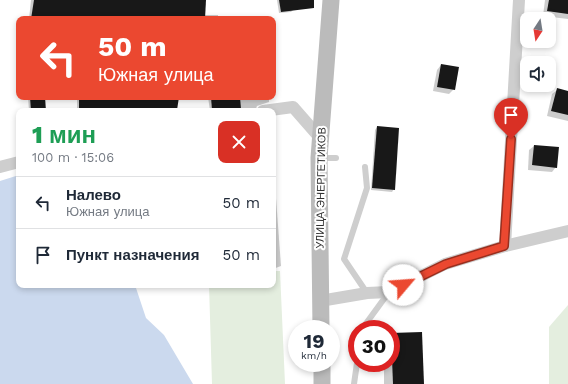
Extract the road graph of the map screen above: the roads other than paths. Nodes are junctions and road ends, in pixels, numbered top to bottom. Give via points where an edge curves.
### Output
1 (331, 0) edge
2 (519, 0) edge
3 (276, 109) edge
4 (320, 139) junction
5 (16, 163) edge
6 (0, 167) edge
7 (365, 167) dead end
8 (568, 231) edge
9 (504, 246) junction
10 (389, 292) junction
11 (367, 293) junction
12 (320, 301) junction
13 (321, 320) edge
14 (369, 320) edge
15 (322, 372) edge
16 (356, 372) edge
17 (322, 384) edge
18 (354, 384) edge

1 - 4 main road, УЛИЦА ЭНЕРГЕТИКОВ
2 - 9 street
3 - 4 street via 293,107
4 - 12 main road, УЛИЦА ЭНЕРГЕТИКОВ via 328,158
5 - 6 street
7 - 11 lane via 367,188 344,259
8 - 9 street
9 - 10 street via 446,264
10 - 11 street
10 - 14 lane
11 - 12 street
12 - 13 main road, УЛИЦА ЭНЕРГЕТИКОВ
15 - 17 main road
16 - 18 lane

